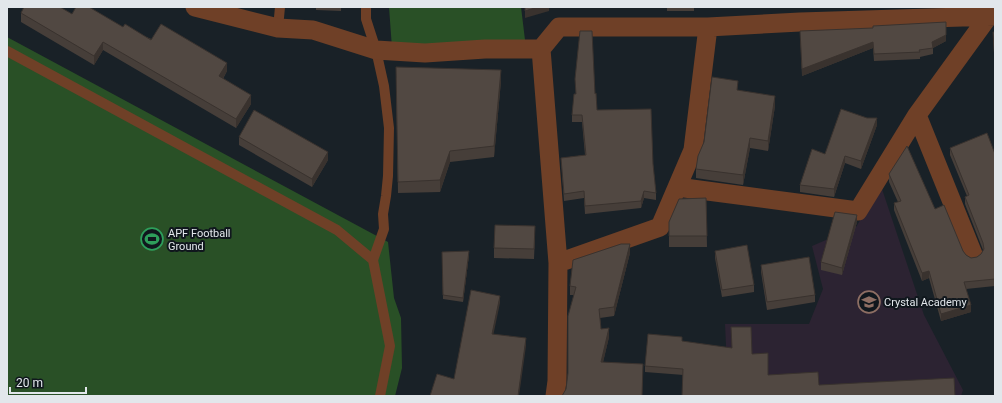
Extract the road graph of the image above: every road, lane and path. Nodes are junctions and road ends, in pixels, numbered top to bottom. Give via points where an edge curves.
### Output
1 (195, 7) edge
2 (280, 7) edge
3 (366, 7) edge
4 (991, 17) edge
5 (708, 27) junction
6 (278, 28) junction
7 (541, 49) junction
8 (376, 50) junction
9 (7, 51) edge
10 (917, 115) junction
11 (677, 187) junction
12 (973, 254) dead end
13 (373, 260) junction
14 (558, 263) junction
15 (380, 396) edge
16 (555, 396) edge

1 - 6 street
2 - 6 lane
3 - 8 lane via 366,19
4 - 5 street
4 - 10 street
5 - 7 street via 559,27
5 - 11 street via 693,150
6 - 8 street via 314,30
7 - 8 street via 425,53
7 - 14 street
8 - 13 lane via 384,86 389,128 389,157 383,214 384,229
9 - 13 lane via 337,230
10 - 11 street via 858,211
10 - 12 street
11 - 14 street via 660,227
13 - 15 lane via 390,346
14 - 16 street

